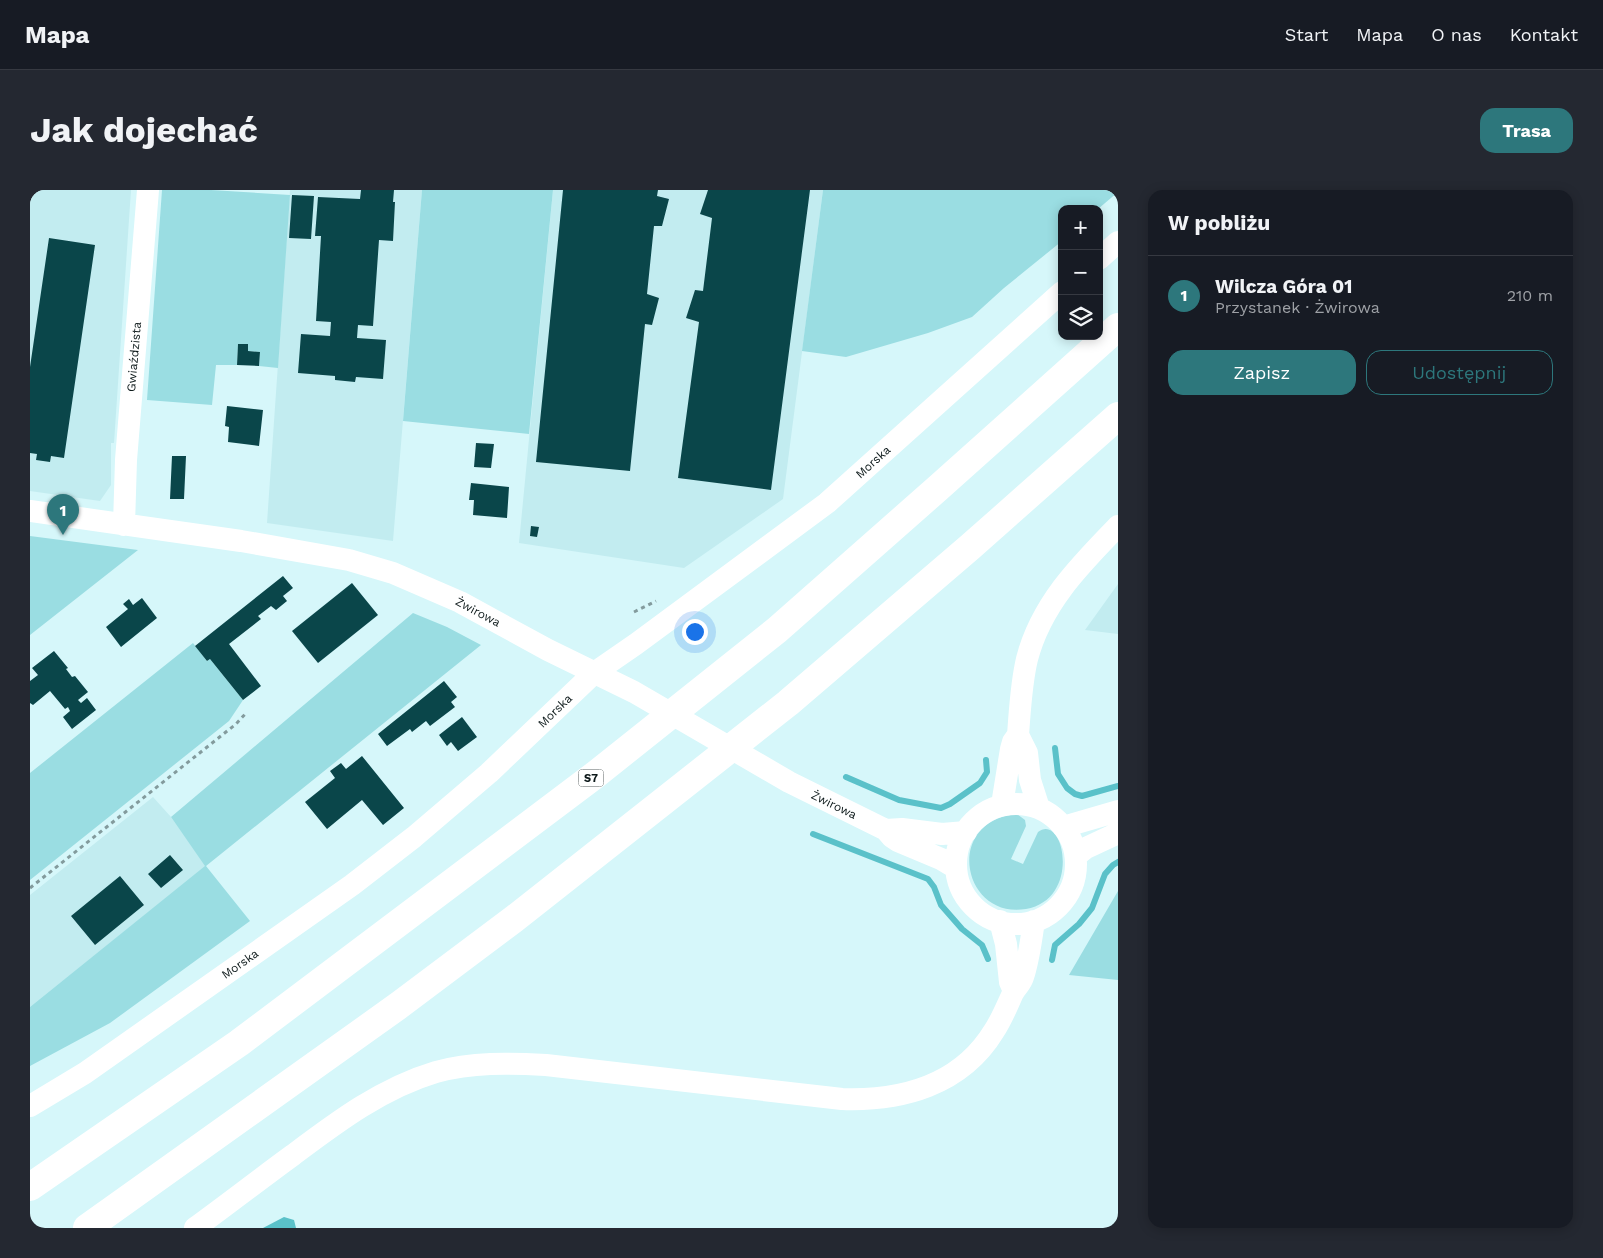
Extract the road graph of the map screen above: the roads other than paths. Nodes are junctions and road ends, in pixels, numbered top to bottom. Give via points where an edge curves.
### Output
1 (148, 190) edge
2 (1118, 242) edge
3 (1103, 255) edge
4 (1059, 295) edge
5 (1118, 328) edge
6 (1118, 416) edge
7 (30, 511) edge
8 (124, 525) junction
9 (1118, 526) edge
10 (594, 673) junction
11 (1018, 735) junction
12 (1002, 805) junction
13 (1039, 808) junction
14 (1118, 810) edge
15 (1063, 827) junction
16 (886, 830) junction
17 (966, 832) junction
18 (1118, 833) edge
19 (1076, 856) junction
20 (956, 868) junction
21 (1000, 921) junction
22 (1034, 921) junction
23 (1014, 991) junction
24 (30, 1106) edge
25 (30, 1187) edge
26 (87, 1228) edge
27 (195, 1228) edge

1 - 8 street, Gwiaździsta via 126,460
2 - 3 street
4 - 10 street, Morska via 827,503
5 - 25 highway, S7 via 776,630 596,775 239,1043
6 - 26 highway via 788,704 421,989
7 - 8 street, Żwirowa
8 - 10 street, Żwirowa via 241,541 379,568 460,602
9 - 11 street via 1075,570 1055,596 1042,621 1027,659
10 - 16 street, Żwirowa via 634,692 789,782
10 - 24 street, Morska via 471,789 380,864 85,1073
11 - 12 street via 1011,749
11 - 13 street via 1027,753 1030,780
12 - 13 street
12 - 17 street via 978,817
13 - 15 street via 1051,814
14 - 15 street
15 - 19 street
16 - 17 street, Żwirowa via 902,828 942,834
16 - 20 street, Żwirowa via 898,841
17 - 20 street via 957,852
18 - 19 street
19 - 22 street via 1073,883 1067,896 1058,907
20 - 21 street via 963,892 971,903
21 - 22 street
21 - 23 street
22 - 23 street via 1025,972
23 - 27 street via 994,1032 967,1062 920,1090 886,1098 824,1098 516,1063 481,1064 436,1072 394,1088 354,1111

